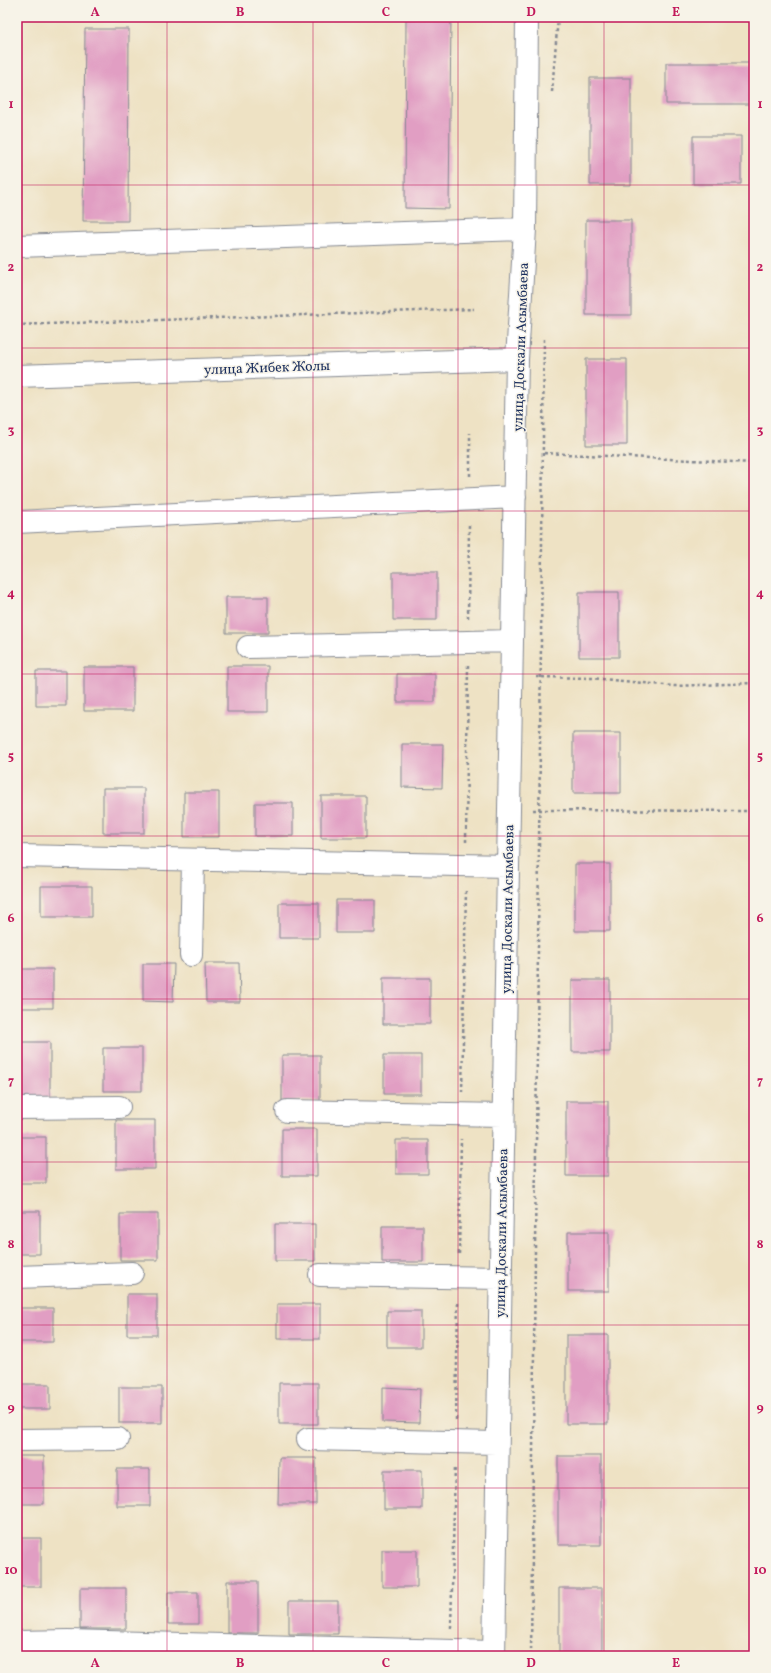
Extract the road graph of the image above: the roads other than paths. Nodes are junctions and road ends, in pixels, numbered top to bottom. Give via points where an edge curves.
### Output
1 (528, 17) edge
2 (525, 228) junction
3 (17, 246) edge
4 (517, 359) junction
5 (17, 376) edge
6 (515, 497) junction
7 (17, 522) edge
8 (512, 641) junction
9 (248, 647) dead end
10 (17, 856) edge
11 (193, 860) junction
12 (508, 866) junction
13 (191, 955) dead end
14 (119, 1107) dead end
15 (17, 1108) edge
16 (287, 1111) dead end
17 (503, 1114) junction
18 (132, 1273) dead end
19 (320, 1275) dead end
20 (17, 1277) edge
21 (501, 1278) junction
22 (118, 1439) dead end
23 (308, 1439) dead end
24 (17, 1440) edge
25 (498, 1443) junction
26 (17, 1642) edge
27 (68, 1648) edge
28 (234, 1650) edge
29 (494, 1654) edge

1 - 2 street, улица Доскали Асымбаева
2 - 3 street
2 - 4 street, улица Доскали Асымбаева
4 - 5 street, улица Жибек Жолы
4 - 6 street, улица Доскали Асымбаева
6 - 7 street
6 - 8 street, улица Доскали Асымбаева
8 - 9 street
8 - 12 street, улица Доскали Асымбаева
10 - 11 street
11 - 12 street
11 - 13 street
12 - 17 street, улица Доскали Асымбаева
14 - 15 street
16 - 17 street
17 - 21 street, улица Доскали Асымбаева
18 - 20 street
19 - 21 street
21 - 25 street, улица Доскали Асымбаева
22 - 24 street
23 - 25 street
25 - 29 street, улица Доскали Асымбаева
26 - 27 street
27 - 28 street
28 - 29 street via 451,1651

